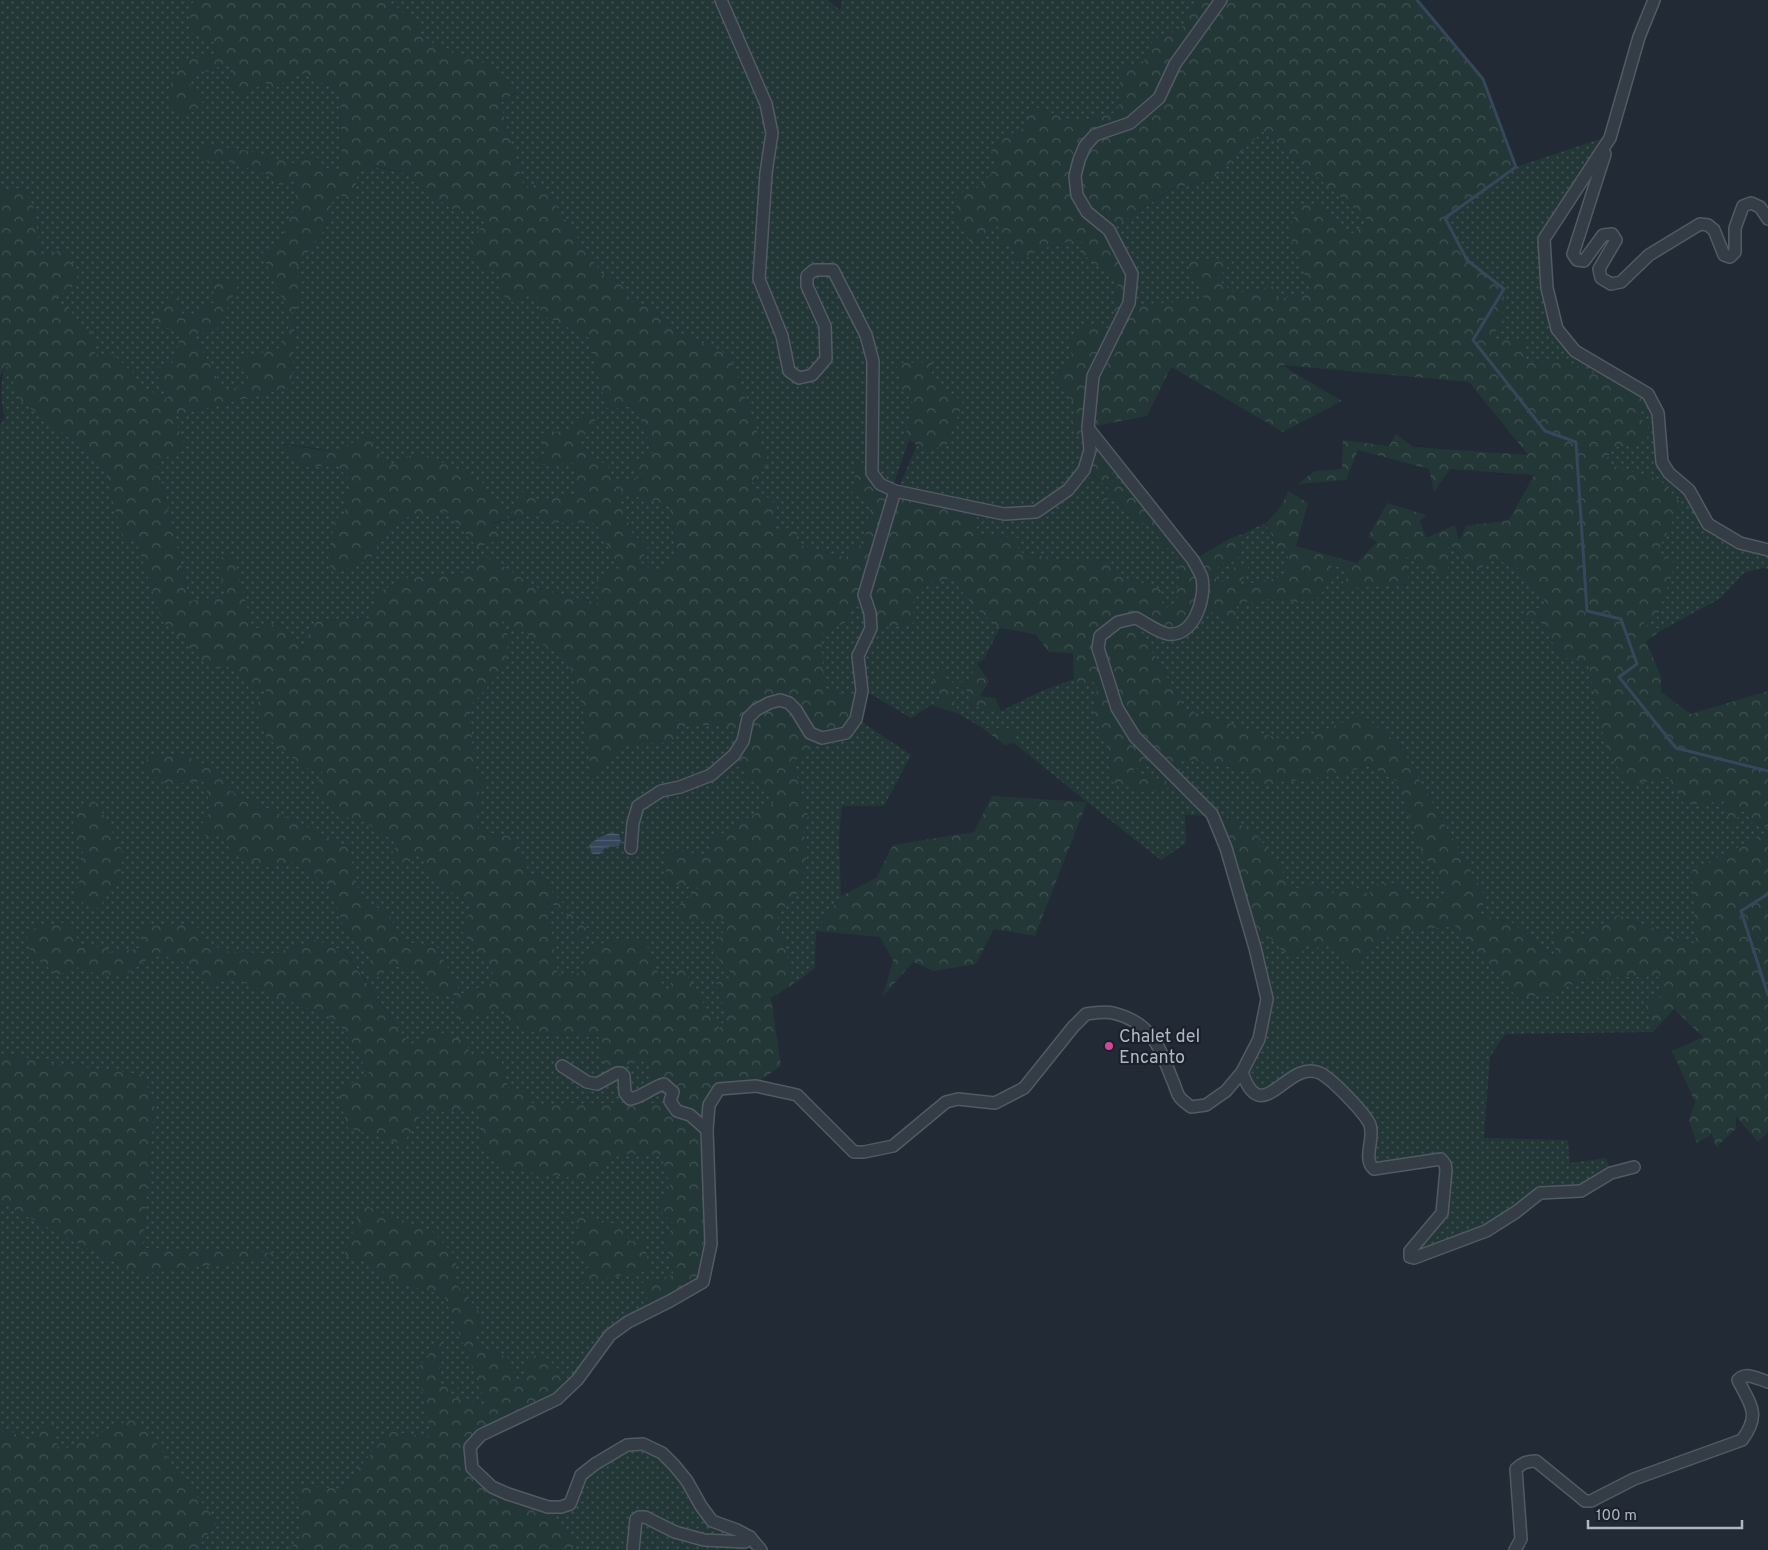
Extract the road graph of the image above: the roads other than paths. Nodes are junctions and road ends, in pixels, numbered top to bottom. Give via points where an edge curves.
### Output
1 (721, 0) edge
2 (1221, 0) edge
3 (1654, 0) edge
4 (1610, 138) junction
5 (1768, 219) edge
6 (1088, 428) junction
7 (896, 491) junction
8 (1768, 550) edge
9 (631, 848) dead end
10 (562, 1066) dead end
11 (1242, 1072) junction
12 (707, 1130) junction
13 (1634, 1167) dead end
14 (1768, 1382) edge
15 (750, 1537) junction
16 (633, 1550) edge
17 (761, 1550) edge
18 (1515, 1550) edge

1 - 7 street via 766,104 772,133 759,279 782,336 789,371 799,378 812,375 826,359 826,326 807,286 807,276 814,270 833,270 866,335 873,361 872,473 880,484
2 - 6 street via 1175,64 1159,98 1130,123 1095,135 1079,160 1075,176 1077,195 1087,212 1109,230 1132,274 1129,303 1093,376
3 - 4 street via 1639,38
4 - 5 street via 1573,254 1577,260 1584,260 1603,235 1612,234 1616,240 1599,269 1601,278 1611,284 1621,282 1648,255 1700,224 1714,230 1724,255 1730,257 1735,252 1734,228 1743,206 1751,203 1760,207
4 - 8 street via 1544,239 1547,288 1556,329 1575,351 1648,394 1658,413 1662,462 1668,473 1689,490 1708,524 1740,543
6 - 7 street via 1090,450 1084,470 1068,490 1036,512 1004,514
6 - 11 street via 1193,560 1202,577 1200,605 1190,626 1178,633 1166,634 1136,618 1118,622 1100,636 1098,648 1117,708 1135,737 1212,814 1226,848 1267,999 1259,1039
7 - 9 street via 864,595 871,628 858,656 862,691 856,719 846,733 822,738 810,733 789,703 780,700 769,703 748,718 743,741 734,755 711,774 661,791 638,806
10 - 12 street via 587,1082 597,1084 621,1073 625,1093 630,1099 664,1084 673,1092 670,1101 677,1112 690,1114
11 - 12 street via 1226,1091 1206,1105 1191,1107 1177,1096 1155,1040 1141,1024 1112,1012 1086,1014 1024,1088 995,1103 958,1099 946,1102 893,1146 854,1152 797,1095 756,1086 719,1089 709,1105
11 - 13 street via 1249,1088 1265,1096 1300,1072 1315,1071 1325,1076 1370,1124 1368,1160 1374,1169 1441,1159 1446,1170 1442,1213 1410,1251 1414,1258 1486,1231 1540,1192 1581,1191 1611,1173
12 - 15 street via 711,1244 703,1282 610,1335 577,1380 557,1398 481,1435 470,1447 472,1468 492,1487 548,1507 561,1507 570,1504 581,1475 595,1464 627,1445 643,1444 662,1453 674,1465 712,1521
14 - 18 street via 1747,1375 1738,1380 1753,1410 1751,1428 1742,1440 1634,1479 1591,1501 1585,1501 1536,1461 1521,1465 1516,1469 1520,1539
15 - 16 street via 745,1542 704,1540 640,1517 636,1519
15 - 17 street

